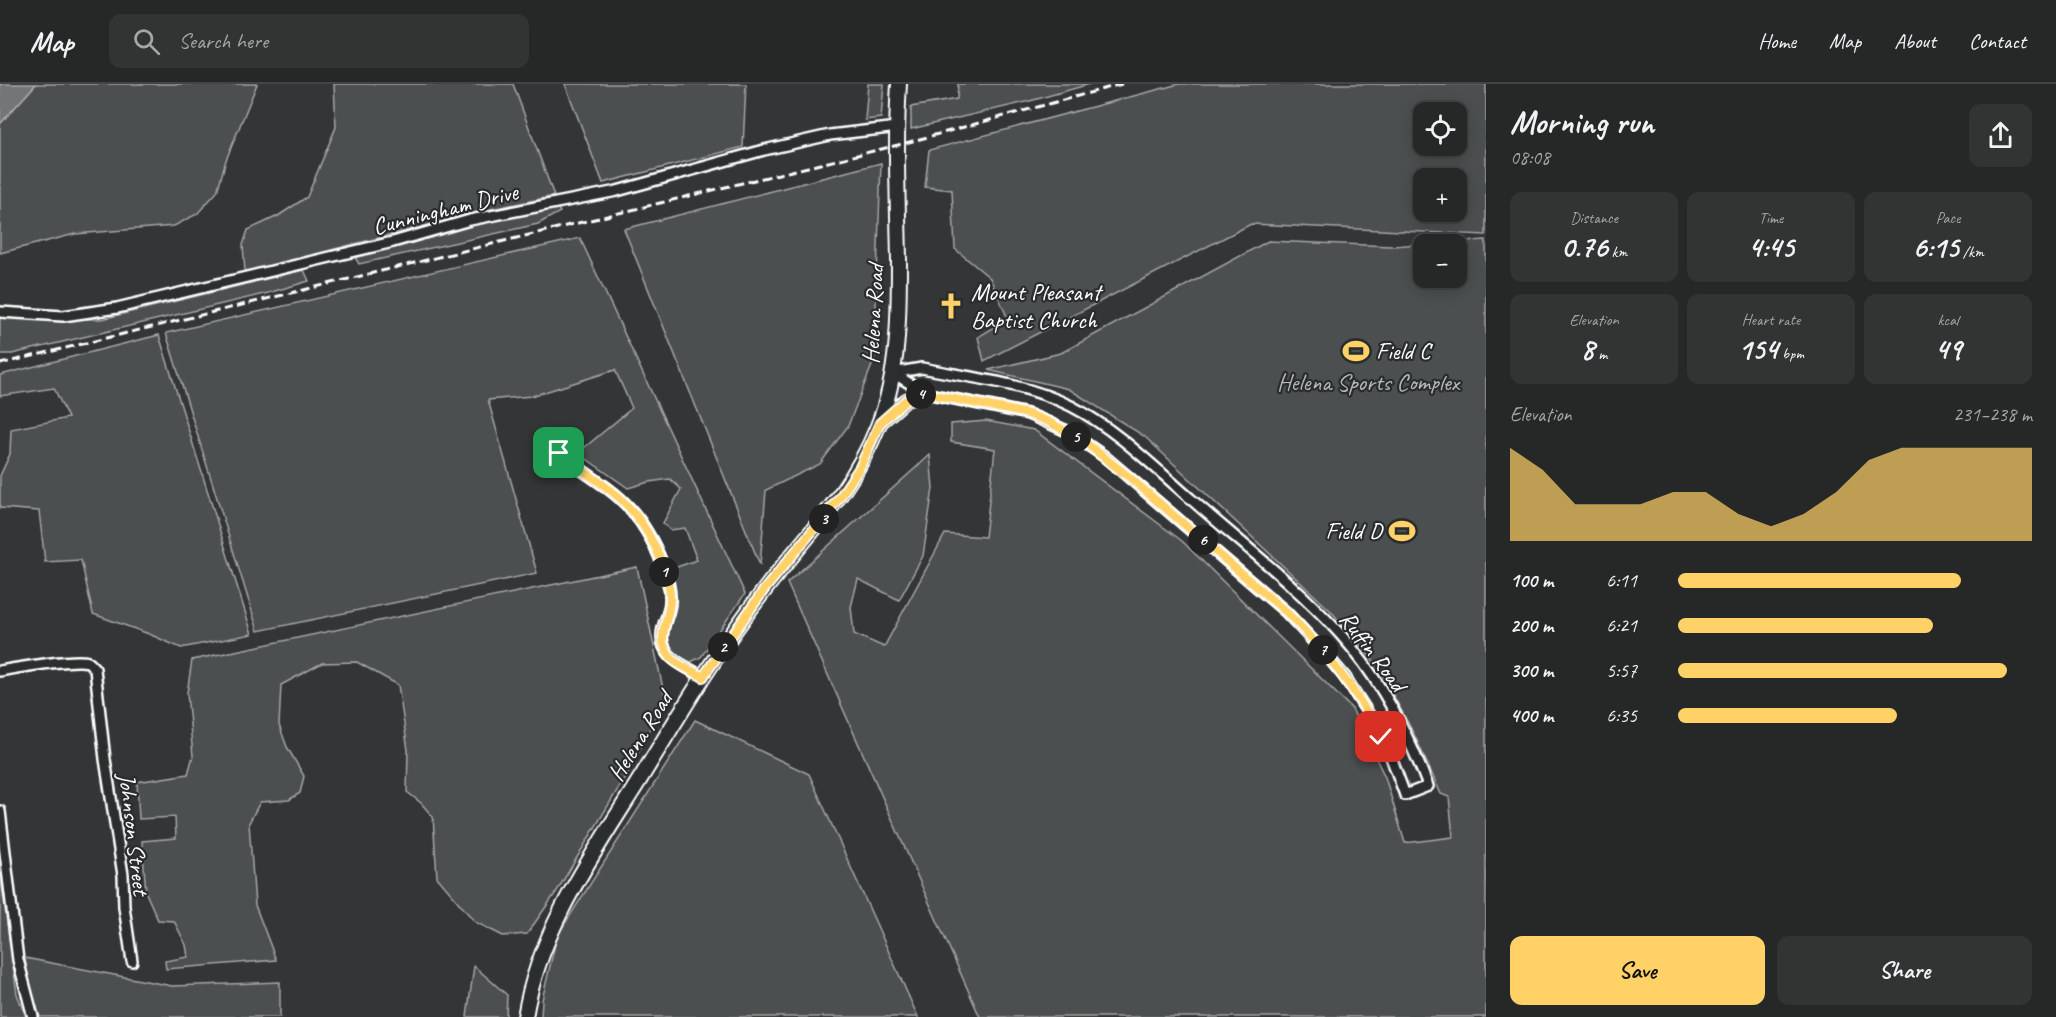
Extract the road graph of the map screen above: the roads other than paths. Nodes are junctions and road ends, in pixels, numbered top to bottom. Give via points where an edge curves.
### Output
1 (899, 84) edge
2 (898, 127) junction
3 (0, 312) edge
4 (893, 374) junction
5 (925, 393) junction
6 (880, 423) junction
7 (559, 453) dead end
8 (0, 671) edge
9 (703, 677) junction
10 (0, 811) edge
11 (132, 961) dead end
12 (33, 1017) edge
13 (525, 1017) edge

1 - 2 main road, Helena Road
2 - 3 street, Cunningham Drive via 830,135 764,150 631,188 470,220 117,308 63,316
2 - 4 main road, Helena Road via 899,299
4 - 5 street, Ruffin Road
4 - 5 street, Ruffin Road via 922,368 1026,389 1070,406 1107,429 1302,595 1342,635 1399,719 1428,786 1405,795 1373,721 1329,658 1286,612 1104,456 1067,431 1028,414
4 - 6 main road, Helena Road
5 - 6 street via 906,400
6 - 9 main road, Helena Road via 860,467 840,497 758,598
7 - 9 street via 615,492 648,533 670,587 663,645 674,661
8 - 11 street, Johnson Street via 78,662 89,663 95,669
9 - 13 main road, Helena Road via 570,895 541,956
10 - 12 street via 18,960

